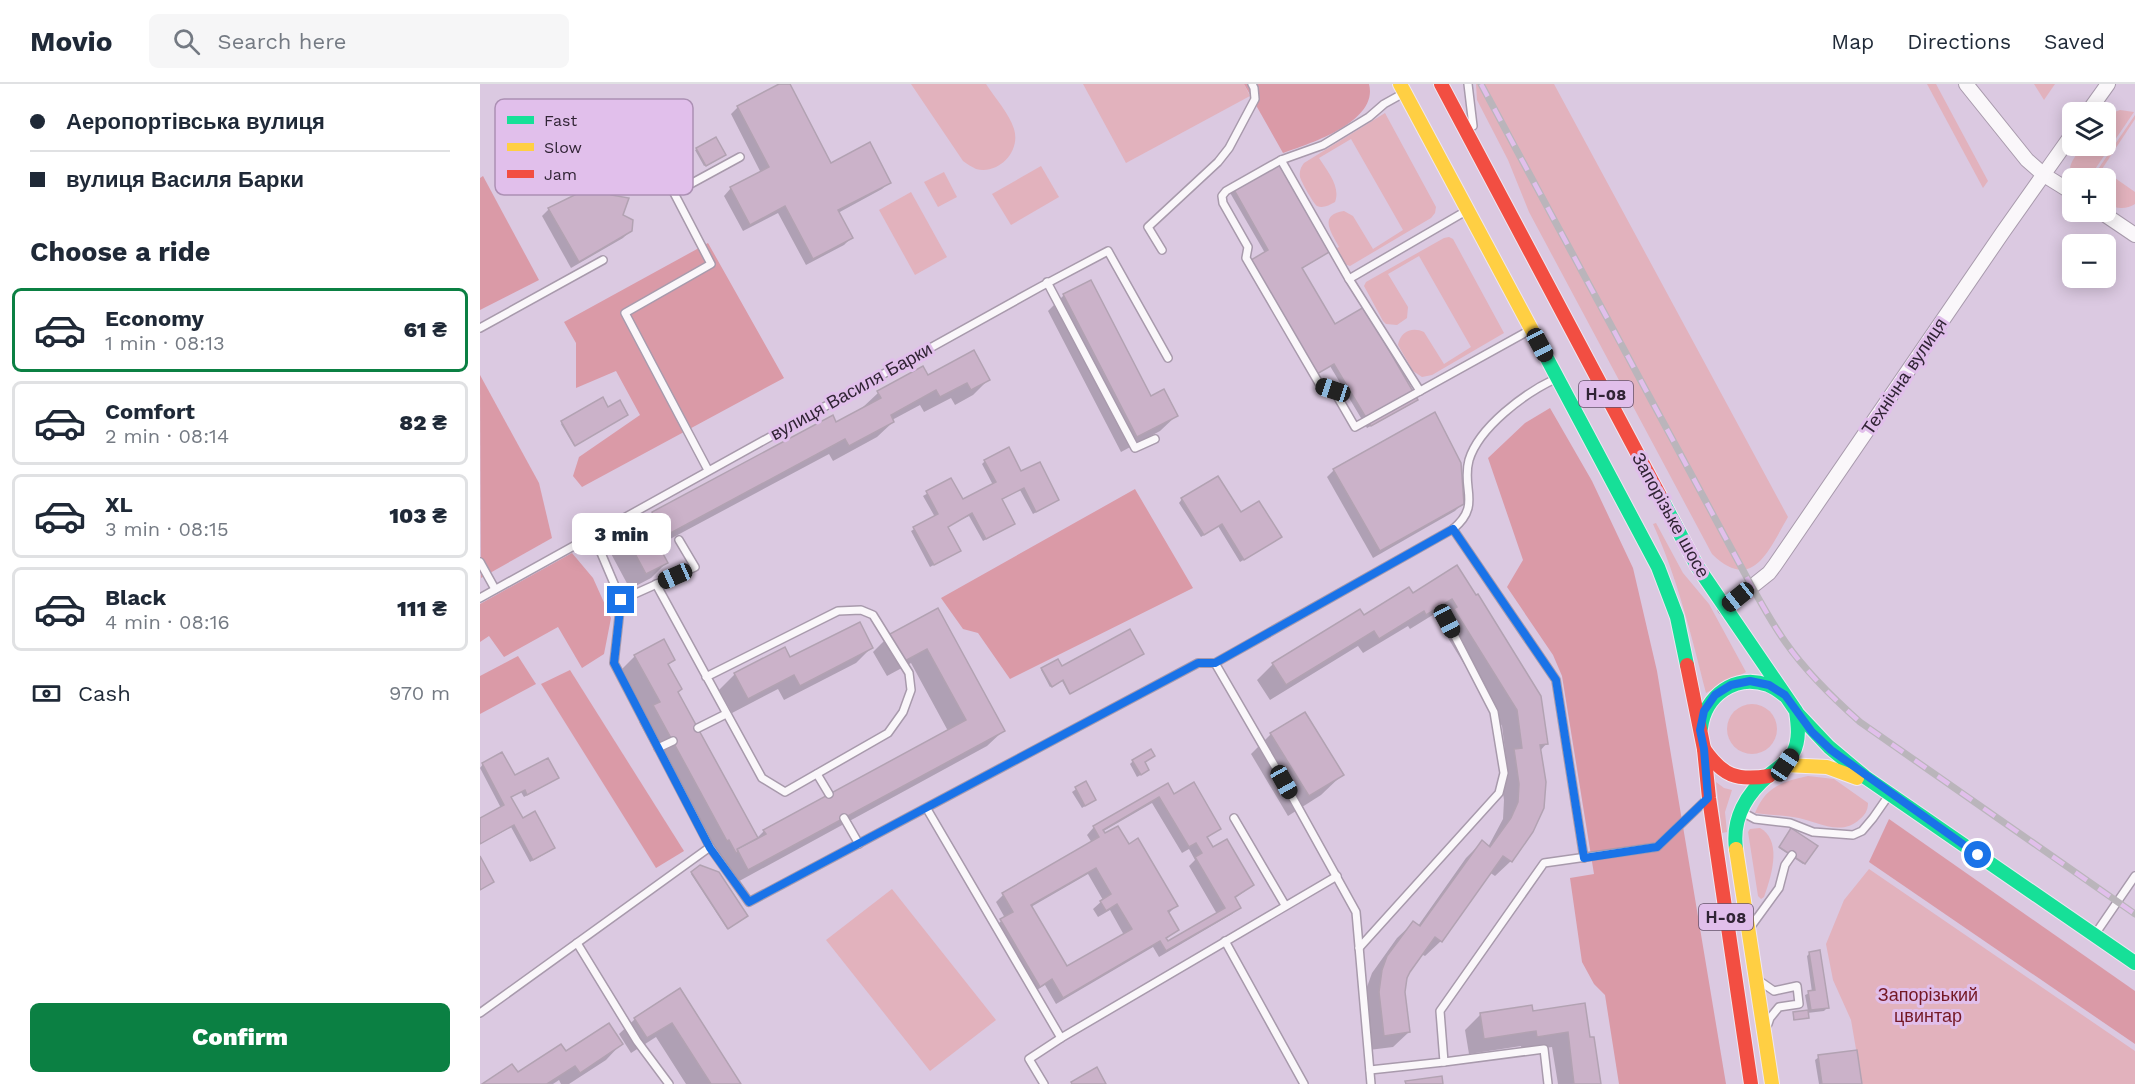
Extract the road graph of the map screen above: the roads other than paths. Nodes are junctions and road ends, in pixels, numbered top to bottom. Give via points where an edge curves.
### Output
1 (1252, 84) edge
2 (1441, 84) edge
3 (1468, 84) edge
4 (1966, 84) edge
5 (2108, 84) edge
6 (1403, 88) edge
7 (2095, 102) edge
8 (1477, 149) junction
9 (2062, 150) edge
10 (740, 157) dead end
11 (1281, 160) junction
12 (2044, 175) junction
13 (693, 183) edge
14 (2062, 186) edge
15 (675, 195) edge
16 (1468, 210) junction
17 (2116, 222) edge
18 (2135, 235) edge
19 (1162, 250) dead end
20 (603, 260) dead end
21 (1349, 279) junction
22 (1047, 282) junction
23 (480, 328) edge
24 (1532, 329) junction
25 (1168, 358) dead end
26 (1558, 378) junction
27 (1420, 391) junction
28 (1155, 439) dead end
29 (708, 470) junction
30 (1453, 529) junction
31 (594, 534) junction
32 (679, 540) dead end
33 (480, 562) edge
34 (656, 584) junction
35 (495, 590) junction
36 (480, 598) edge
37 (621, 600) junction
38 (1725, 608) junction
39 (1447, 621) dead end
40 (1215, 663) junction
41 (706, 677) junction
42 (1785, 695) junction
43 (1796, 711) junction
44 (726, 714) junction
45 (698, 728) dead end
46 (1700, 730) junction
47 (673, 741) dead end
48 (658, 748) junction
49 (1704, 749) junction
50 (1785, 765) junction
51 (817, 774) junction
52 (1769, 776) junction
53 (829, 794) dead end
54 (1890, 794) junction
55 (1708, 798) junction
56 (927, 809) junction
57 (1740, 811) junction
58 (844, 818) dead end
59 (1234, 818) dead end
60 (1813, 832) junction
61 (1805, 838) dead end
62 (859, 844) junction
63 (710, 848) junction
64 (1792, 855) dead end
65 (1584, 858) junction
66 (1337, 876) junction
67 (2135, 876) edge
68 (1285, 905) junction
69 (1748, 930) junction
70 (2094, 935) junction
71 (1225, 941) junction
72 (577, 943) junction
73 (1359, 948) junction
74 (2135, 963) edge
75 (1755, 974) junction
76 (480, 1013) edge
77 (1764, 1035) junction
78 (1061, 1038) junction
79 (1444, 1062) junction
80 (1370, 1070) junction
81 (669, 1084) edge
82 (1044, 1084) edge
83 (1304, 1084) edge
84 (1371, 1084) edge
85 (1548, 1084) edge
86 (1751, 1084) edge
87 (1772, 1084) edge

1 - 19 lane via 1255,99 1229,148 1148,227
2 - 8 main road, Запорізьке шосе / Н-08
3 - 8 lane
4 - 12 street via 2027,160
5 - 7 street
6 - 11 lane via 1369,117 1323,145
6 - 16 main road, Запорізьке шосе / Н-08
8 - 38 main road, Запорізьке шосе / Н-08 via 1697,566
9 - 12 street, Технічна вулиця
10 - 13 lane
11 - 21 lane
11 - 27 lane via 1226,190 1223,203 1248,247 1246,258 1320,385 1333,390 1355,427
12 - 14 street
12 - 38 street, Технічна вулиця via 1775,565
15 - 29 lane via 711,264 625,314
16 - 21 lane
16 - 24 main road, Запорізьке шосе / Н-08
17 - 18 street
20 - 23 lane
21 - 27 lane
22 - 25 lane, вулиця Василя Барки via 1108,250
22 - 28 lane via 1135,448
22 - 29 lane, вулиця Василя Барки
24 - 26 main road, Запорізьке шосе / Н-08
24 - 27 lane
26 - 30 lane via 1538,387 1490,426 1478,442 1469,462 1469,509
26 - 46 main road, Запорізьке шосе / Н-08 via 1658,567 1677,617
29 - 31 lane, вулиця Василя Барки
30 - 40 lane
30 - 65 lane via 1556,680
31 - 35 lane, вулиця Василя Барки
31 - 37 lane
32 - 34 lane via 694,567
33 - 35 lane
34 - 37 lane
34 - 41 lane
35 - 36 lane, вулиця Василя Барки
37 - 48 lane via 614,663
38 - 42 main road, Запорізьке шосе / Н-08
39 - 73 lane via 1494,712 1504,773 1499,793
40 - 56 lane via 1198,663
40 - 66 lane
41 - 44 lane
41 - 51 lane via 838,611 861,610 873,615 909,673 911,690 903,712 888,732
42 - 43 main road, Запорізьке шосе / Н-08
42 - 46 main road via 1769,685 1750,681 1731,685 1715,695 1704,711
43 - 50 main road, Н-08 via 1796,749
43 - 54 main road, Запорізьке шосе via 1831,750
44 - 45 lane
44 - 51 lane via 762,778 785,792
46 - 49 main road, Запорізьке шосе / Н-08
47 - 48 lane
48 - 63 lane
49 - 52 main road, Н-08 via 1715,765 1731,776 1750,780
49 - 55 main road, Запорізьке шосе / Н-08
50 - 52 main road, Н-08
50 - 54 main road via 1839,771
51 - 53 lane
52 - 57 main road, Н-08 via 1752,791
54 - 60 lane via 1862,831 1853,835
54 - 70 main road
55 - 65 lane via 1657,847
55 - 86 main road, Запорізьке шосе / Н-08
56 - 62 lane
56 - 78 lane
57 - 60 lane via 1755,819 1790,823
57 - 69 main road, Н-08 via 1734,835
58 - 62 lane
59 - 68 lane
60 - 61 lane
62 - 63 lane via 749,902
63 - 72 lane
64 - 69 lane via 1779,888
65 - 79 lane via 1544,863 1440,1011
66 - 68 lane
66 - 73 lane via 1356,912
67 - 70 lane
68 - 71 lane
69 - 75 main road, Н-08
70 - 74 main road
71 - 78 lane
71 - 83 lane
72 - 76 lane
72 - 81 lane via 637,1041
73 - 80 lane
75 - 77 main road, Н-08
75 - 77 lane via 1774,991 1797,986 1799,1004 1779,1007
77 - 87 main road, Н-08
78 - 82 lane via 1029,1059
79 - 80 lane
79 - 85 lane via 1544,1049
80 - 84 lane

